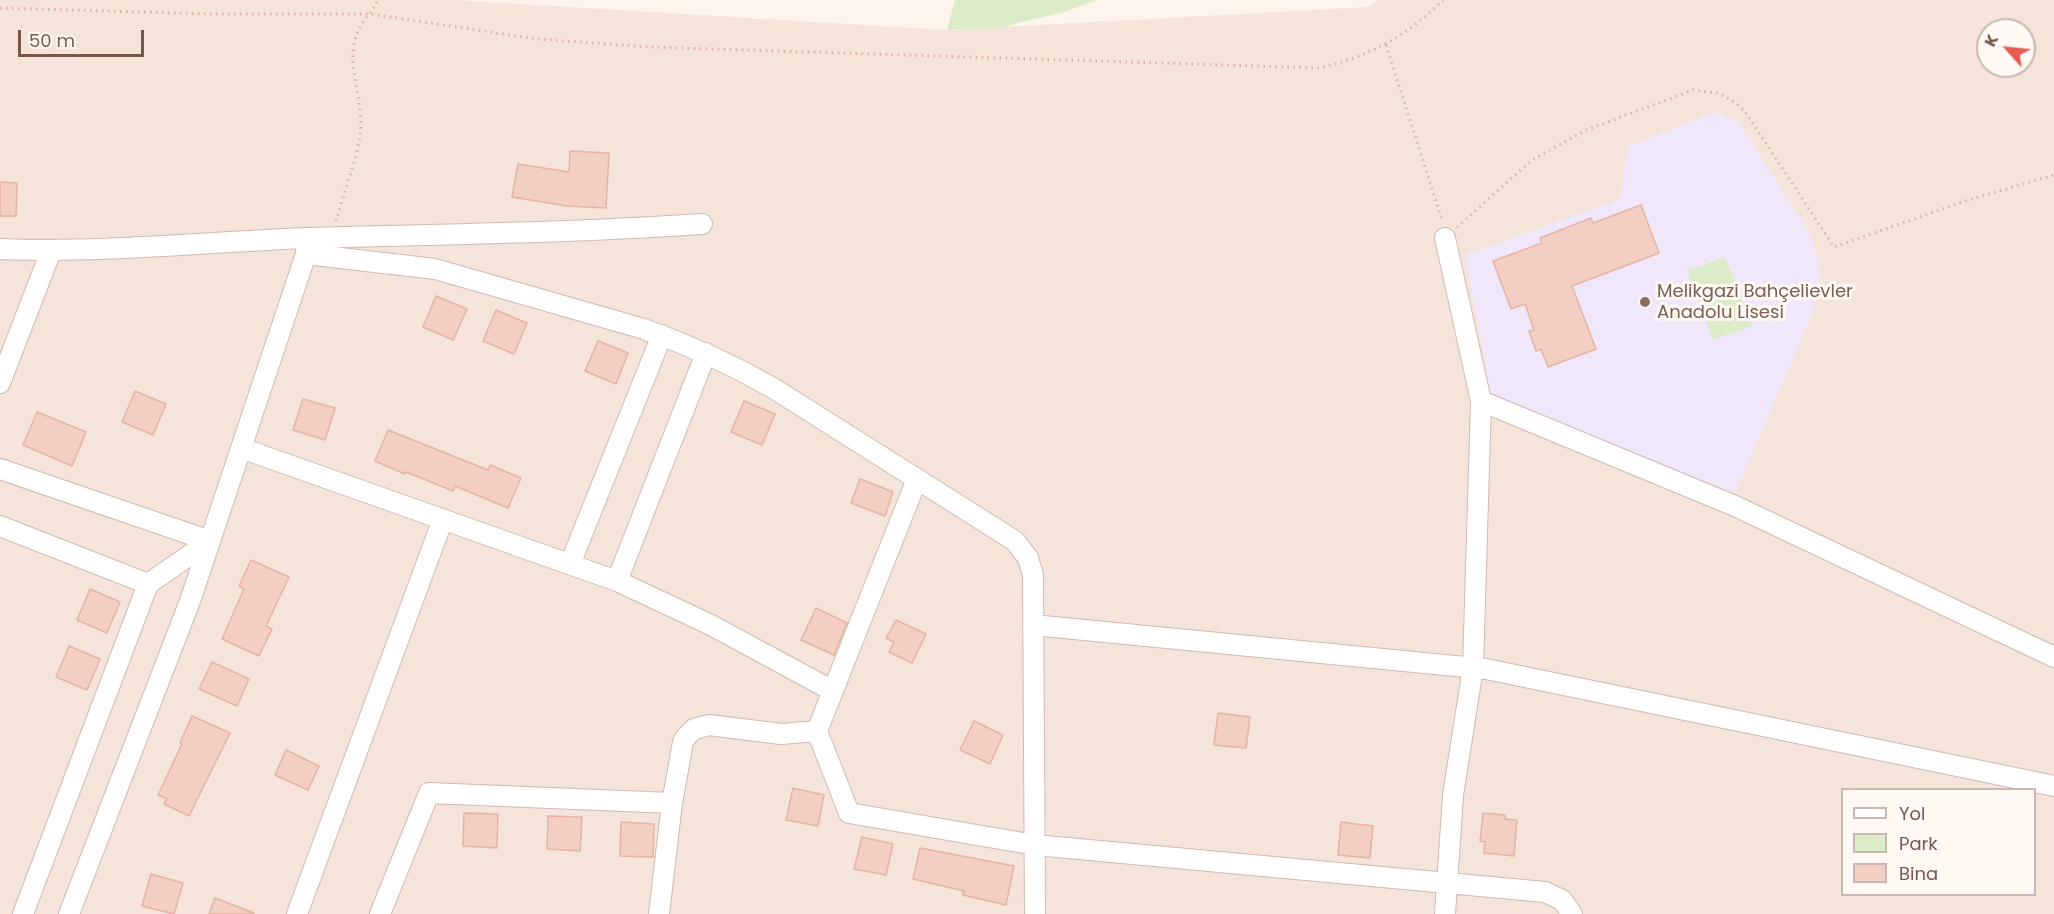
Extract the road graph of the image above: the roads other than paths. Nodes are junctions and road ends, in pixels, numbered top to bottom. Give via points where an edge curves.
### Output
1 (702, 224) dead end
2 (1446, 237) road end
3 (307, 246) junction
4 (0, 249) edge
5 (51, 251) junction
6 (662, 335) junction
7 (706, 353) junction
8 (0, 383) edge
9 (1481, 401) junction
10 (241, 448) junction
11 (0, 469) edge
12 (917, 479) junction
13 (443, 519) junction
14 (0, 526) edge
15 (210, 541) junction
16 (570, 564) junction
17 (617, 581) junction
18 (148, 584) junction
19 (1033, 625) junction
20 (2054, 657) edge
21 (1473, 668) junction
22 (833, 691) junction
23 (817, 731) junction
24 (2054, 786) edge
25 (672, 803) junction
26 (1035, 845) junction
27 (1447, 882) junction
28 (23, 914) edge
29 (69, 914) edge
30 (297, 914) edge
31 (380, 914) edge
32 (659, 914) edge
33 (1035, 914) edge
34 (1445, 914) edge
35 (1572, 914) edge

1 - 3 street via 610,231 331,238
2 - 9 street
3 - 5 street
3 - 6 street via 435,270
3 - 10 street
4 - 5 street
5 - 8 street
6 - 7 street
6 - 16 street
7 - 12 street via 773,388
7 - 17 street
9 - 20 street via 1735,506
9 - 21 street
10 - 13 street
10 - 15 street
11 - 15 street
12 - 19 street via 1006,534 1023,550 1033,574
12 - 22 street
13 - 16 street
13 - 30 street
14 - 18 street
15 - 18 street
15 - 29 street
16 - 17 street
17 - 22 street via 711,625
18 - 28 street
19 - 21 street
19 - 26 street
21 - 24 street
21 - 27 street via 1453,795
22 - 23 street
23 - 25 street via 781,734 709,725 694,729 683,742
23 - 26 street via 849,813
25 - 31 street via 429,793
25 - 32 street
26 - 27 street
26 - 33 street
27 - 34 street
27 - 35 street via 1545,892 1562,900

